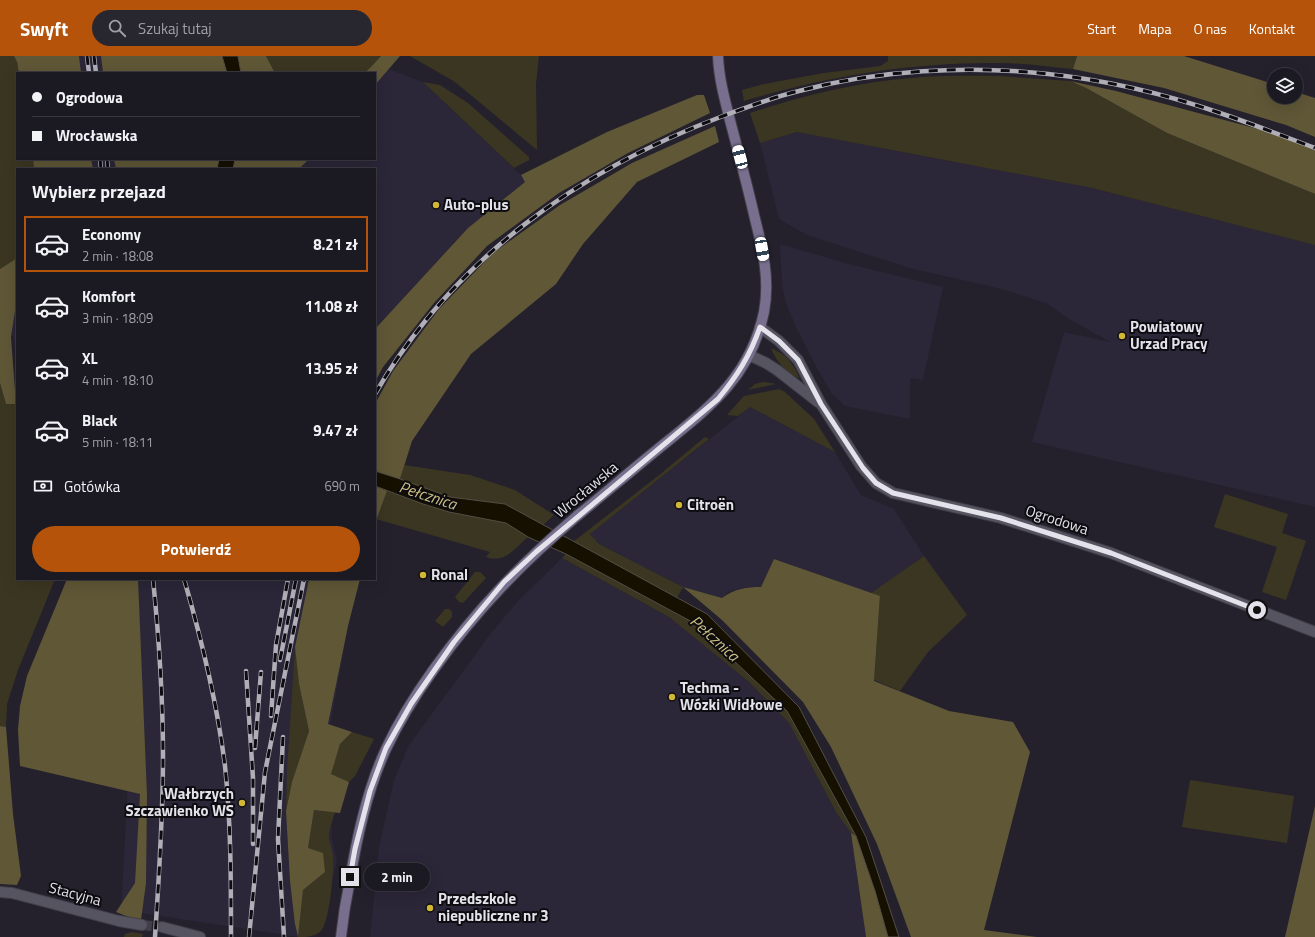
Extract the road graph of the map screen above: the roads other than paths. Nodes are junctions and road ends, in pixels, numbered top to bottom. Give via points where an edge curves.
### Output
1 (718, 56) edge
2 (760, 327) junction
3 (749, 355) junction
4 (821, 404) junction
5 (1315, 632) edge
6 (0, 892) edge
7 (142, 925) tunnel mouth
8 (162, 927) tunnel mouth
9 (199, 937) edge
10 (341, 937) edge

1 - 2 main road, Wrocławska via 721,86 766,268 766,294
2 - 3 main road, Wrocławska
2 - 4 street, Ogrodowa via 798,360
3 - 4 street, Ogrodowa via 778,370
3 - 10 main road, Wrocławska via 718,399 574,519 504,582 454,642 415,697 386,748 370,791 355,849
4 - 5 street, Ogrodowa via 863,468 876,483 893,493 1001,518 1111,553
6 - 7 street, Stacyjna
8 - 9 street

